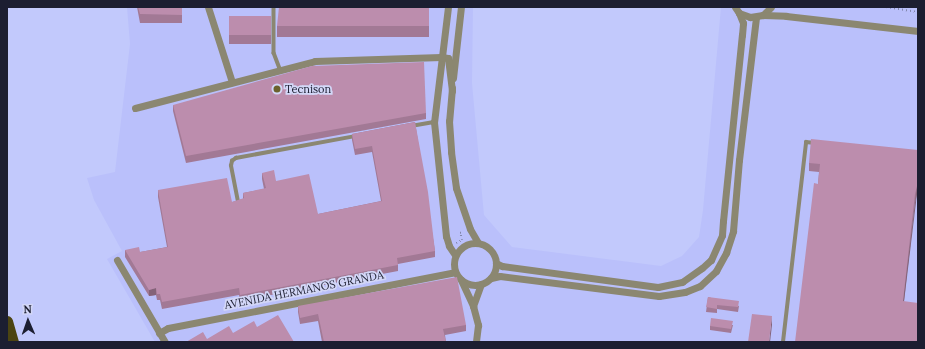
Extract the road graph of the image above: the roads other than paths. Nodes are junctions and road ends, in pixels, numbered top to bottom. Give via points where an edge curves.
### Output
1 (208, 7) edge
2 (274, 7) edge
3 (448, 7) edge
4 (461, 7) edge
5 (771, 7) edge
6 (737, 10) edge
7 (759, 16) junction
8 (918, 31) edge
9 (441, 57) junction
10 (280, 69) junction
11 (232, 82) junction
12 (452, 91) junction
13 (135, 108) dead end
14 (434, 122) junction
15 (405, 127) edge
16 (359, 135) edge
17 (821, 143) edge
18 (238, 202) edge
19 (478, 243) junction
20 (455, 255) junction
21 (117, 260) dead end
22 (496, 263) junction
23 (455, 272) junction
24 (491, 278) junction
25 (461, 280) junction
26 (481, 284) junction
27 (473, 306) junction
28 (7, 321) edge
29 (159, 332) junction
30 (13, 342) edge
31 (164, 342) edge
32 (476, 342) edge
33 (783, 342) edge

1 - 11 street
2 - 10 lane via 274,53
3 - 9 street
4 - 12 street
5 - 7 street
6 - 7 street via 750,17
6 - 22 street via 743,23 722,235 711,260 682,282 658,287 502,266
7 - 8 street via 786,16
7 - 24 street via 739,160 733,231 726,253 716,271 700,286 685,292 659,296 500,276
9 - 10 street via 316,61
9 - 12 street via 448,58
9 - 14 street
10 - 11 street
11 - 13 street
12 - 19 street via 449,121 456,188 470,229
14 - 15 lane
14 - 20 street via 446,236
16 - 18 lane via 236,158 231,166
17 - 33 lane via 806,142
19 - 20 street via 462,247
19 - 22 street via 493,252
20 - 23 street
21 - 29 street
22 - 24 street
23 - 25 street
23 - 29 street, AVENIDA HERMANOS GRANDA via 168,328
24 - 26 street
25 - 26 street via 469,284
25 - 27 street
26 - 27 street
27 - 32 street via 478,325
28 - 30 highway
29 - 31 street

